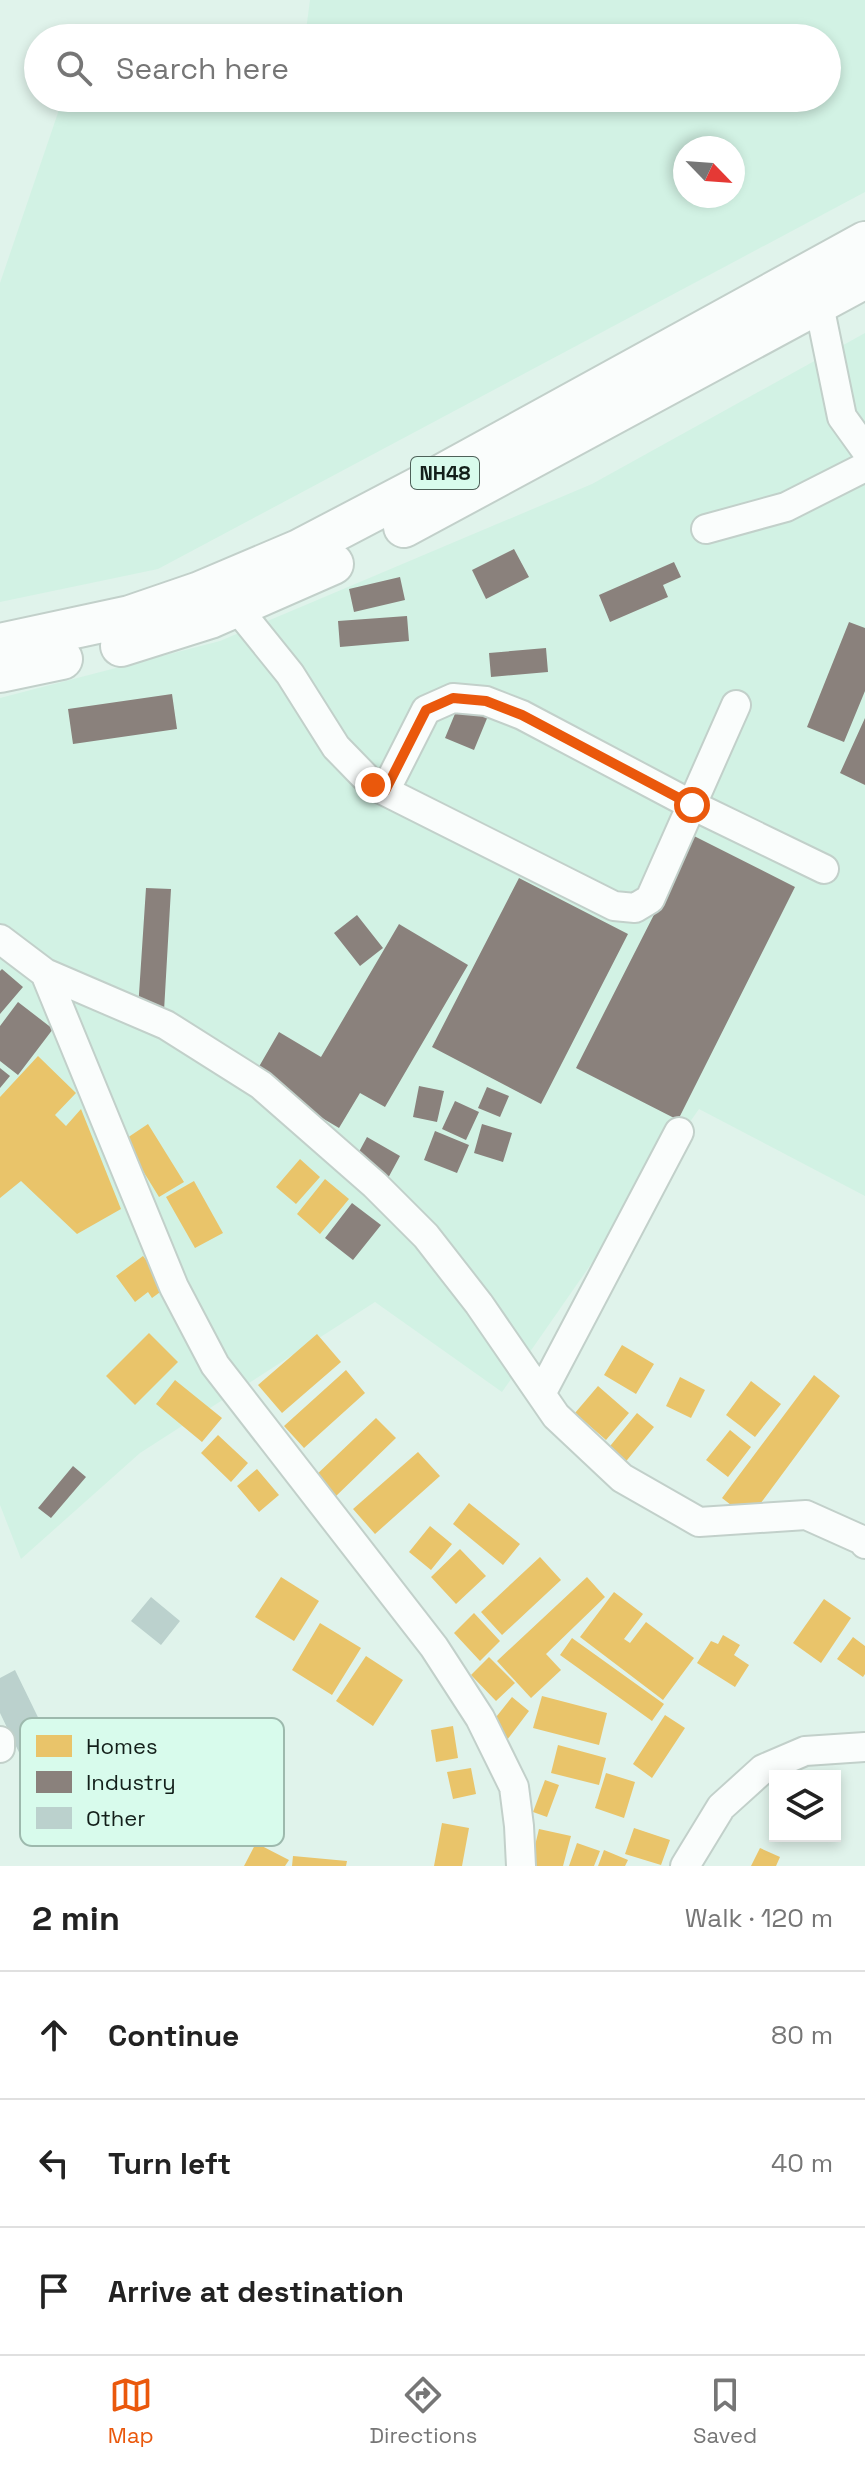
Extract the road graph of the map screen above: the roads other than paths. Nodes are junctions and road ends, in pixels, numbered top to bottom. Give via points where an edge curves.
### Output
1 (865, 242) edge
2 (865, 278) edge
3 (819, 305) junction
4 (865, 449) edge
5 (865, 467) edge
6 (706, 529) dead end
7 (236, 607) junction
8 (0, 644) edge
9 (0, 672) edge
10 (736, 705) dead end
11 (385, 791) junction
12 (692, 805) junction
13 (824, 869) dead end
14 (0, 939) edge
15 (45, 973) junction
16 (679, 1132) dead end
17 (541, 1394) junction
18 (865, 1544) edge
19 (0, 1741) edge
20 (865, 1747) edge
21 (0, 1748) edge
22 (521, 1866) edge
23 (685, 1866) edge

1 - 8 highway, NH48 via 299,550 130,616
2 - 3 highway, NH48
3 - 4 street via 842,417
3 - 7 highway, NH48 via 310,575
5 - 6 street via 786,507
7 - 9 highway, NH48 via 137,643
7 - 11 street via 290,674 336,747
10 - 12 street
11 - 12 street via 426,710 453,698 486,701 522,715
11 - 12 street via 614,906 635,908 650,899
12 - 13 street
14 - 15 street
15 - 17 street via 166,1025 261,1085 426,1236
15 - 22 street via 174,1287 215,1365 434,1647 480,1718 514,1787
16 - 17 street
17 - 18 street via 556,1416 622,1478 699,1522 806,1515
19 - 21 street
20 - 23 street via 805,1751 763,1769 721,1807

